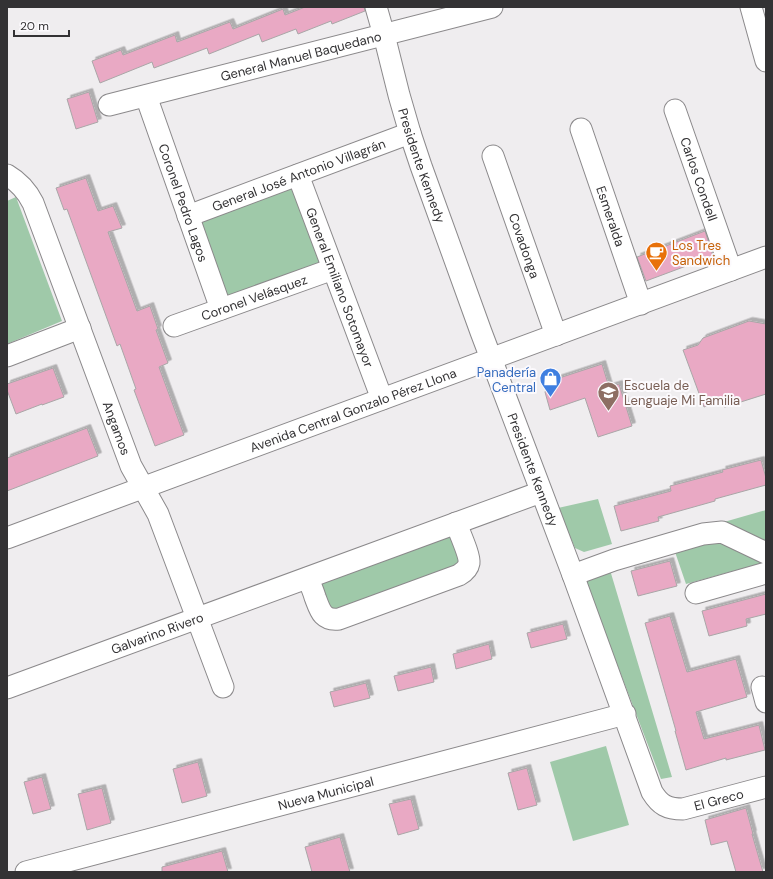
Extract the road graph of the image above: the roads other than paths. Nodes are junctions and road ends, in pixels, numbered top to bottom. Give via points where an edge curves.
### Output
1 (376, 7) edge
2 (492, 7) edge
3 (751, 7) edge
4 (384, 35) junction
5 (766, 61) edge
6 (146, 96) junction
7 (109, 105) dead end
8 (674, 110) dead end
9 (581, 129) dead end
10 (410, 133) junction
11 (493, 156) dead end
12 (7, 175) edge
13 (298, 175) junction
14 (188, 216) junction
15 (766, 257) edge
16 (334, 269) junction
17 (731, 270) junction
18 (641, 304) junction
19 (221, 309) junction
20 (174, 326) dead end
21 (80, 328) junction
22 (556, 335) junction
23 (7, 356) edge
24 (492, 359) junction
25 (382, 399) junction
26 (144, 488) junction
27 (541, 492) junction
28 (456, 523) junction
29 (7, 538) edge
30 (766, 553) edge
31 (766, 573) edge
32 (573, 575) junction
33 (308, 578) junction
34 (696, 593) dead end
35 (197, 618) junction
36 (223, 687) dead end
37 (7, 688) edge
38 (625, 714) junction
39 (766, 787) edge
40 (670, 808) joint
41 (26, 872) edge

1 - 4 street, Presidente Kennedy
2 - 4 street, General Manuel Baquedano
3 - 5 street
4 - 6 street, General Manuel Baquedano
4 - 10 street, Presidente Kennedy
6 - 7 street, General Manuel Baquedano
6 - 14 street, Coronel Pedro Lagos
8 - 17 street, Carlos Condell
9 - 18 street, Esmeralda
10 - 13 street, General José Antonio Villagrán
10 - 24 street, Presidente Kennedy
11 - 22 street, Covadonga
12 - 21 street, Angamos via 22,186 34,203
13 - 14 street, General José Antonio Villagrán
13 - 16 street, General Emiliano Sotomayor
14 - 19 street, Coronel Pedro Lagos
15 - 17 street, Avenida Central Gonzalo Pérez Llona
16 - 19 street, Coronel Velásquez
16 - 25 street, General Emiliano Sotomayor
17 - 18 street, Avenida Central Gonzalo Pérez Llona
18 - 22 street, Avenida Central Gonzalo Pérez Llona
19 - 20 street, Coronel Velásquez
21 - 23 street
21 - 26 street, Angamos via 131,466
22 - 24 street, Avenida Central Gonzalo Pérez Llona
24 - 25 street, Avenida Central Gonzalo Pérez Llona
24 - 27 street, Presidente Kennedy
25 - 26 street, Avenida Central Gonzalo Pérez Llona
26 - 29 street, Avenida Central Gonzalo Pérez Llona
26 - 35 street, Angamos via 158,514
27 - 28 street, Galvarino Rivero
27 - 32 street, Presidente Kennedy
28 - 33 street, Galvarino Rivero
28 - 33 street via 469,562 464,572 459,575 338,619 327,618 321,612
30 - 32 street via 722,532 703,534
31 - 34 street
32 - 38 street, Presidente Kennedy
33 - 35 street, Galvarino Rivero
35 - 36 street, Angamos
35 - 37 street, Galvarino Rivero
38 - 40 street, Presidente Kennedy via 652,792 660,803
38 - 41 street, Nueva Municipal
39 - 40 street, El Greco via 683,808

